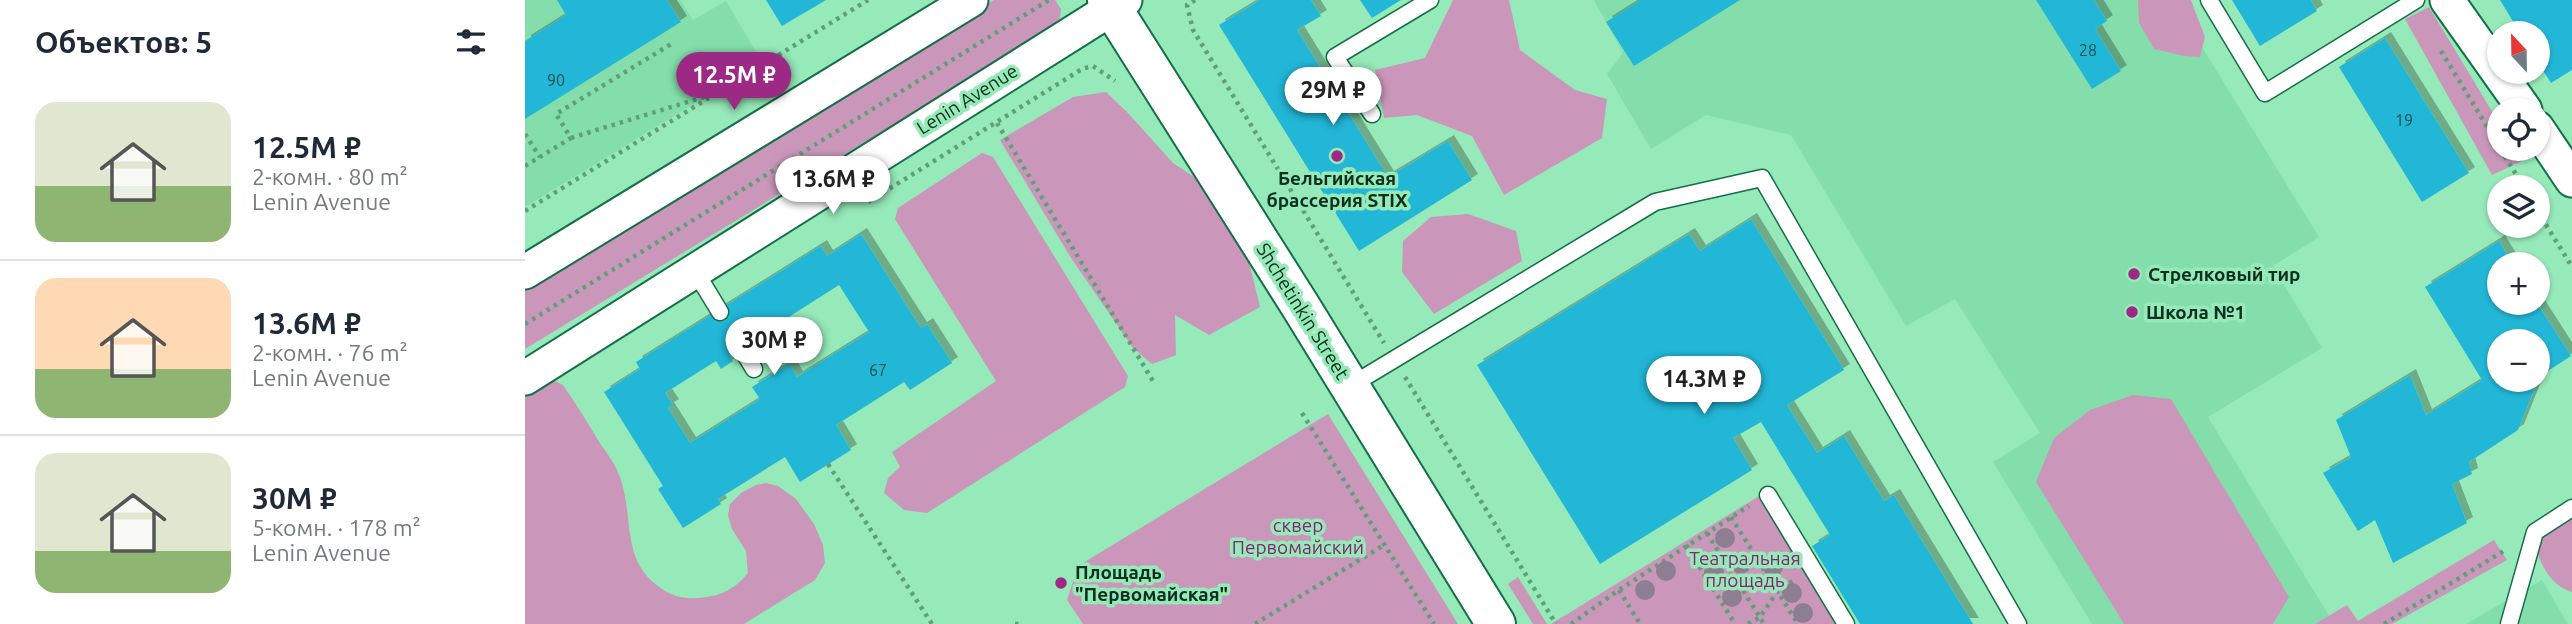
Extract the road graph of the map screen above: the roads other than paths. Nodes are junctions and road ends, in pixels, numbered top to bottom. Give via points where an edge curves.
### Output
1 (971, 0) edge
2 (1430, 0) edge
3 (2209, 0) edge
4 (2447, 0) edge
5 (2414, 2) edge
6 (1115, 3) edge
7 (2516, 98) edge
8 (1372, 114) dead end
9 (2550, 144) edge
10 (2564, 161) edge
11 (695, 271) junction
12 (525, 272) edge
13 (720, 312) dead end
14 (740, 346) dead end
15 (754, 369) dead end
16 (525, 378) edge
17 (1350, 386) junction
18 (1767, 495) road end
19 (2572, 508) edge
20 (1496, 624) edge
21 (1846, 624) edge
22 (2018, 624) edge
23 (2509, 624) edge

1 - 12 street
2 - 8 lane via 1335,57
3 - 5 lane via 2265,93
4 - 7 street
6 - 11 street, Lenin Avenue
6 - 17 main road, Shchetinkin Street
9 - 10 street
11 - 13 lane
11 - 16 street, Lenin Avenue
14 - 15 lane
17 - 20 main road, Shchetinkin Street
17 - 22 lane via 1655,202 1762,178
18 - 21 lane
19 - 23 lane via 2535,532

